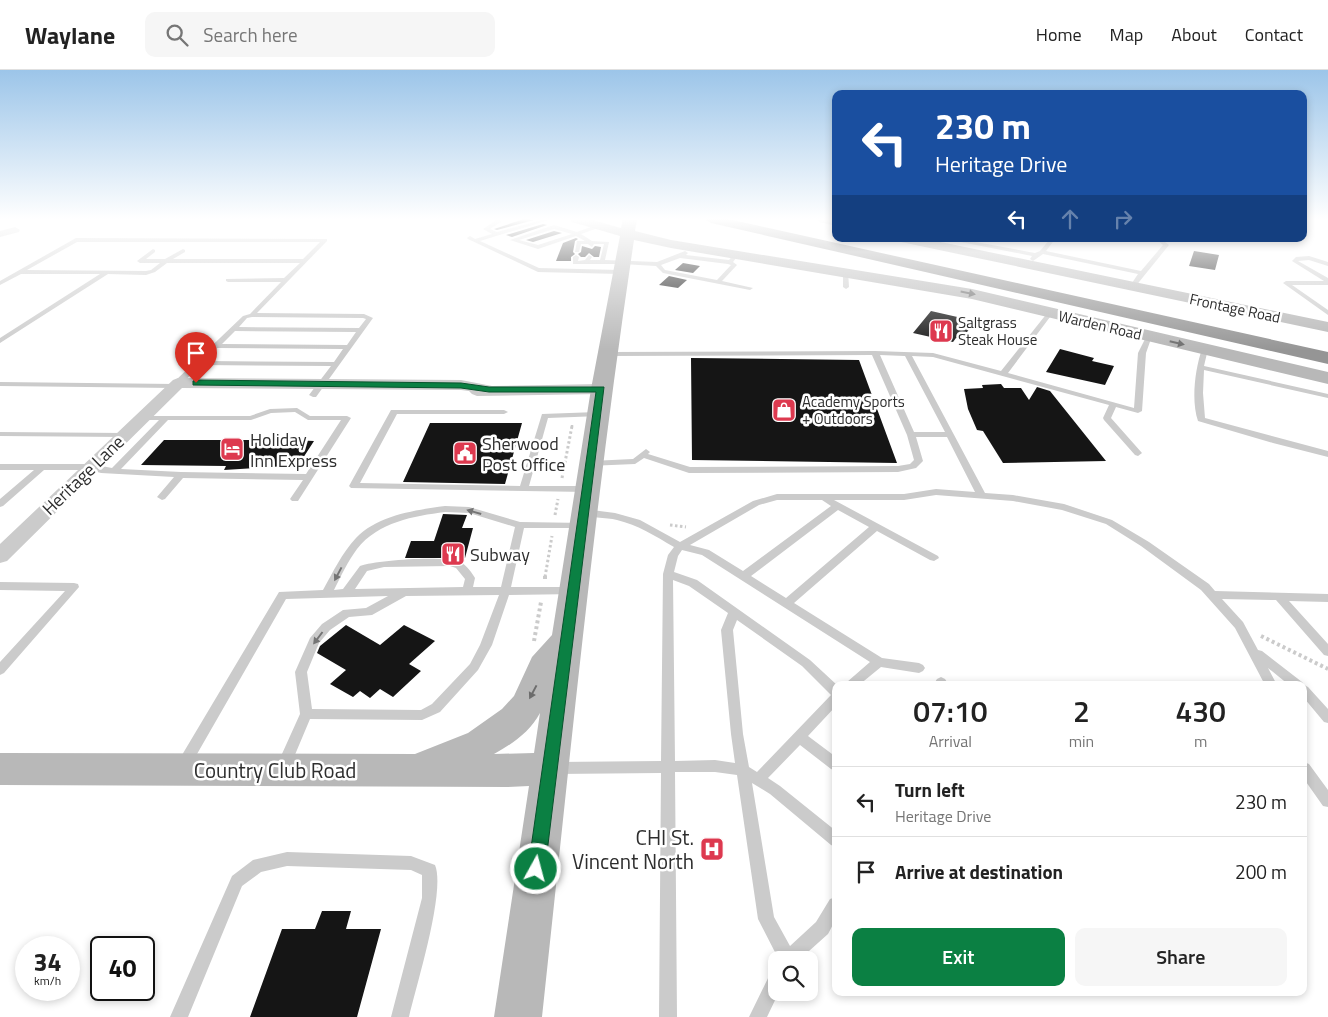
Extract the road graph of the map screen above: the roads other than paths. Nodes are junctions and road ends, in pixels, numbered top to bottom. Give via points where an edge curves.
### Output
1 (35, 263) edge
2 (163, 263) edge
3 (302, 263) edge
4 (524, 263) edge
5 (606, 263) edge
6 (619, 263) edge
7 (734, 263) edge
8 (761, 263) edge
9 (791, 263) edge
10 (906, 263) edge
11 (947, 263) edge
12 (1063, 263) edge
13 (1151, 263) edge
14 (1299, 263) edge
15 (658, 264) joint
16 (616, 265) junction
17 (19, 272) junction
18 (107, 272) junction
19 (845, 279) junction
20 (228, 280) dead end
21 (286, 280) junction
22 (1138, 280) junction
23 (719, 281) junction
24 (1328, 282) edge
25 (0, 283) edge
26 (750, 288) dead end
27 (1050, 313) junction
28 (1328, 313) edge
29 (252, 315) junction
30 (1328, 327) edge
31 (233, 329) junction
32 (361, 330) junction
33 (1149, 336) junction
34 (0, 341) edge
35 (216, 346) junction
36 (348, 347) junction
37 (1328, 347) edge
38 (1205, 349) junction
39 (875, 353) junction
40 (607, 354) junction
41 (907, 354) junction
42 (1328, 358) edge
43 (198, 363) junction
44 (335, 364) junction
45 (1200, 367) junction
46 (1003, 374) junction
47 (1328, 378) edge
48 (2, 386) edge
49 (172, 388) junction
50 (317, 390) junction
51 (1328, 396) edge
52 (1112, 404) junction
53 (591, 406) junction
54 (504, 412) dead end
55 (141, 418) junction
56 (166, 418) junction
57 (251, 418) junction
58 (268, 418) dead end
59 (295, 418) dead end
60 (308, 418) junction
61 (0, 434) edge
62 (950, 434) junction
63 (124, 435) junction
64 (911, 435) junction
65 (1138, 453) dead end
66 (1328, 454) edge
67 (0, 467) edge
68 (42, 467) junction
69 (91, 467) junction
70 (114, 471) junction
71 (181, 475) junction
72 (309, 477) junction
73 (524, 489) junction
74 (982, 496) junction
75 (162, 497) dead end
76 (824, 497) junction
77 (586, 498) junction
78 (295, 499) dead end
79 (0, 504) edge
80 (836, 506) junction
81 (520, 525) junction
82 (876, 527) junction
83 (680, 546) junction
84 (0, 556) edge
85 (934, 558) dead end
86 (668, 574) junction
87 (743, 577) junction
88 (0, 586) edge
89 (574, 591) junction
90 (346, 592) junction
91 (404, 592) junction
92 (467, 592) junction
93 (505, 592) junction
94 (327, 593) junction
95 (1212, 595) junction
96 (1279, 597) junction
97 (1328, 598) edge
98 (786, 604) junction
99 (734, 612) junction
100 (568, 637) junction
101 (1253, 650) junction
102 (1328, 652) edge
103 (879, 662) junction
104 (919, 668) dead end
105 (0, 670) edge
106 (856, 681) edge
107 (1269, 681) edge
108 (1293, 681) edge
109 (832, 688) edge
110 (1307, 694) edge
111 (832, 702) edge
112 (306, 714) junction
113 (1328, 718) edge
114 (799, 737) junction
115 (832, 762) edge
116 (668, 765) junction
117 (549, 768) junction
118 (181, 769) junction
119 (283, 769) junction
120 (0, 770) edge
121 (743, 770) junction
122 (410, 771) junction
123 (1307, 772) edge
124 (759, 779) junction
125 (1328, 801) edge
126 (832, 837) edge
127 (832, 912) edge
128 (783, 951) edge
129 (798, 951) edge
130 (768, 996) edge
131 (179, 1017) edge
132 (400, 1017) edge
133 (518, 1017) edge
134 (668, 1017) edge
135 (758, 1017) edge

1 - 17 lane
2 - 18 lane via 153,271
3 - 21 lane
4 - 16 lane via 538,270
5 - 16 lane
6 - 16 main road
7 - 23 lane
8 - 19 main road, Warden Road
9 - 19 main road
10 - 42 highway
11 - 37 highway
12 - 22 main road, Frontage Road
13 - 22 lane
14 - 24 lane
15 - 16 lane
15 - 23 lane via 663,271
16 - 40 main road
17 - 18 lane
17 - 25 lane
18 - 34 lane
19 -> 27 main road, Warden Road via 972,294
20 - 21 lane
21 - 29 lane
22 - 30 main road, Frontage Road
23 - 26 lane
24 - 28 lane via 1286,283
27 - 33 main road, Warden Road
27 - 46 lane
29 - 31 lane via 245,317
29 - 32 lane via 370,318
31 - 32 lane
31 - 35 lane
32 - 36 lane
33 -> 38 main road, Warden Road
33 - 52 lane via 1142,352 1138,411
35 - 36 lane
35 - 43 lane
36 - 44 lane
38 - 45 lane
38 - 47 main road, Warden Road
39 - 40 lane
39 - 41 lane
39 - 64 lane
40 - 53 main road
41 - 46 lane via 933,355
41 - 62 lane
43 - 44 lane
43 - 49 lane
44 - 50 lane
45 - 51 lane
45 - 66 lane via 1201,420
46 - 52 lane
48 - 49 lane
49 - 50 street
49 - 55 street, Heritage Lane
50 - 53 street via 459,394 489,390
52 - 65 lane via 1107,418
53 - 73 lane via 545,416
53 - 77 main road
54 - 73 lane via 394,412 354,486
55 - 56 lane
55 - 63 street, Heritage Lane
56 - 57 lane
56 - 70 lane
57 - 58 lane
57 - 60 lane via 270,411 297,410
59 - 60 lane
60 - 72 lane via 347,418
61 - 63 lane
62 - 64 lane
62 - 74 lane
63 - 69 street, Heritage Lane
64 - 77 lane via 919,461 898,469 689,470 645,453
67 - 68 lane
68 - 69 lane
68 - 79 lane
69 - 70 lane
69 - 84 street, Heritage Lane
70 - 71 lane
71 - 72 lane
71 - 75 lane
72 - 78 lane
73 - 77 lane via 559,490
74 - 76 lane via 936,492 904,496
74 - 95 lane via 1064,507 1109,522 1145,544
76 - 80 lane
76 - 83 lane via 777,497 756,503
77 - 81 lane via 554,525
77 - 83 lane via 615,516 637,522
77 - 89 main road
80 - 82 lane
80 - 87 lane
81 - 93 lane
81 -> 94 lane via 468,510 424,511 403,516 368,533 350,551
82 - 85 lane
82 - 98 lane
83 - 86 lane via 673,555
83 - 87 lane via 705,552
86 - 99 lane via 693,583
86 - 116 lane
87 - 98 lane
88 - 105 lane via 74,587
89 - 93 lane
89 - 100 main road
90 - 91 lane
90 - 92 lane via 364,568 450,563 460,566 470,578
90 - 94 lane
91 - 92 lane
91 -> 112 lane via 368,612 347,613 326,627 314,641 301,672
92 - 93 lane
93 - 112 lane via 486,645 474,667 436,708 422,715
94 - 118 lane via 284,595
95 - 96 lane
95 - 101 lane via 1239,625
96 - 97 lane
96 - 102 lane
98 - 103 lane
99 - 109 lane via 806,664
99 - 121 lane via 727,630
100 - 117 main road
100 -> 122 main road via 541,670 524,708 500,732 473,748
101 - 107 lane
101 - 108 lane
103 - 104 lane
103 - 106 lane
110 - 113 lane
111 - 114 lane
112 - 119 lane
114 - 115 lane
114 - 124 lane
116 - 117 lane
116 - 121 lane
116 - 134 lane
117 - 122 main road, Country Club Road
117 - 133 main road
118 - 119 main road, Country Club Road
118 - 120 main road, Country Club Road
119 - 122 main road, Country Club Road
121 - 124 lane
121 - 128 lane via 766,919
123 - 125 lane
124 - 126 lane
127 - 129 lane via 822,928
130 - 135 lane
131 - 132 lane via 237,881 258,865 286,859 411,863 430,870 430,898

